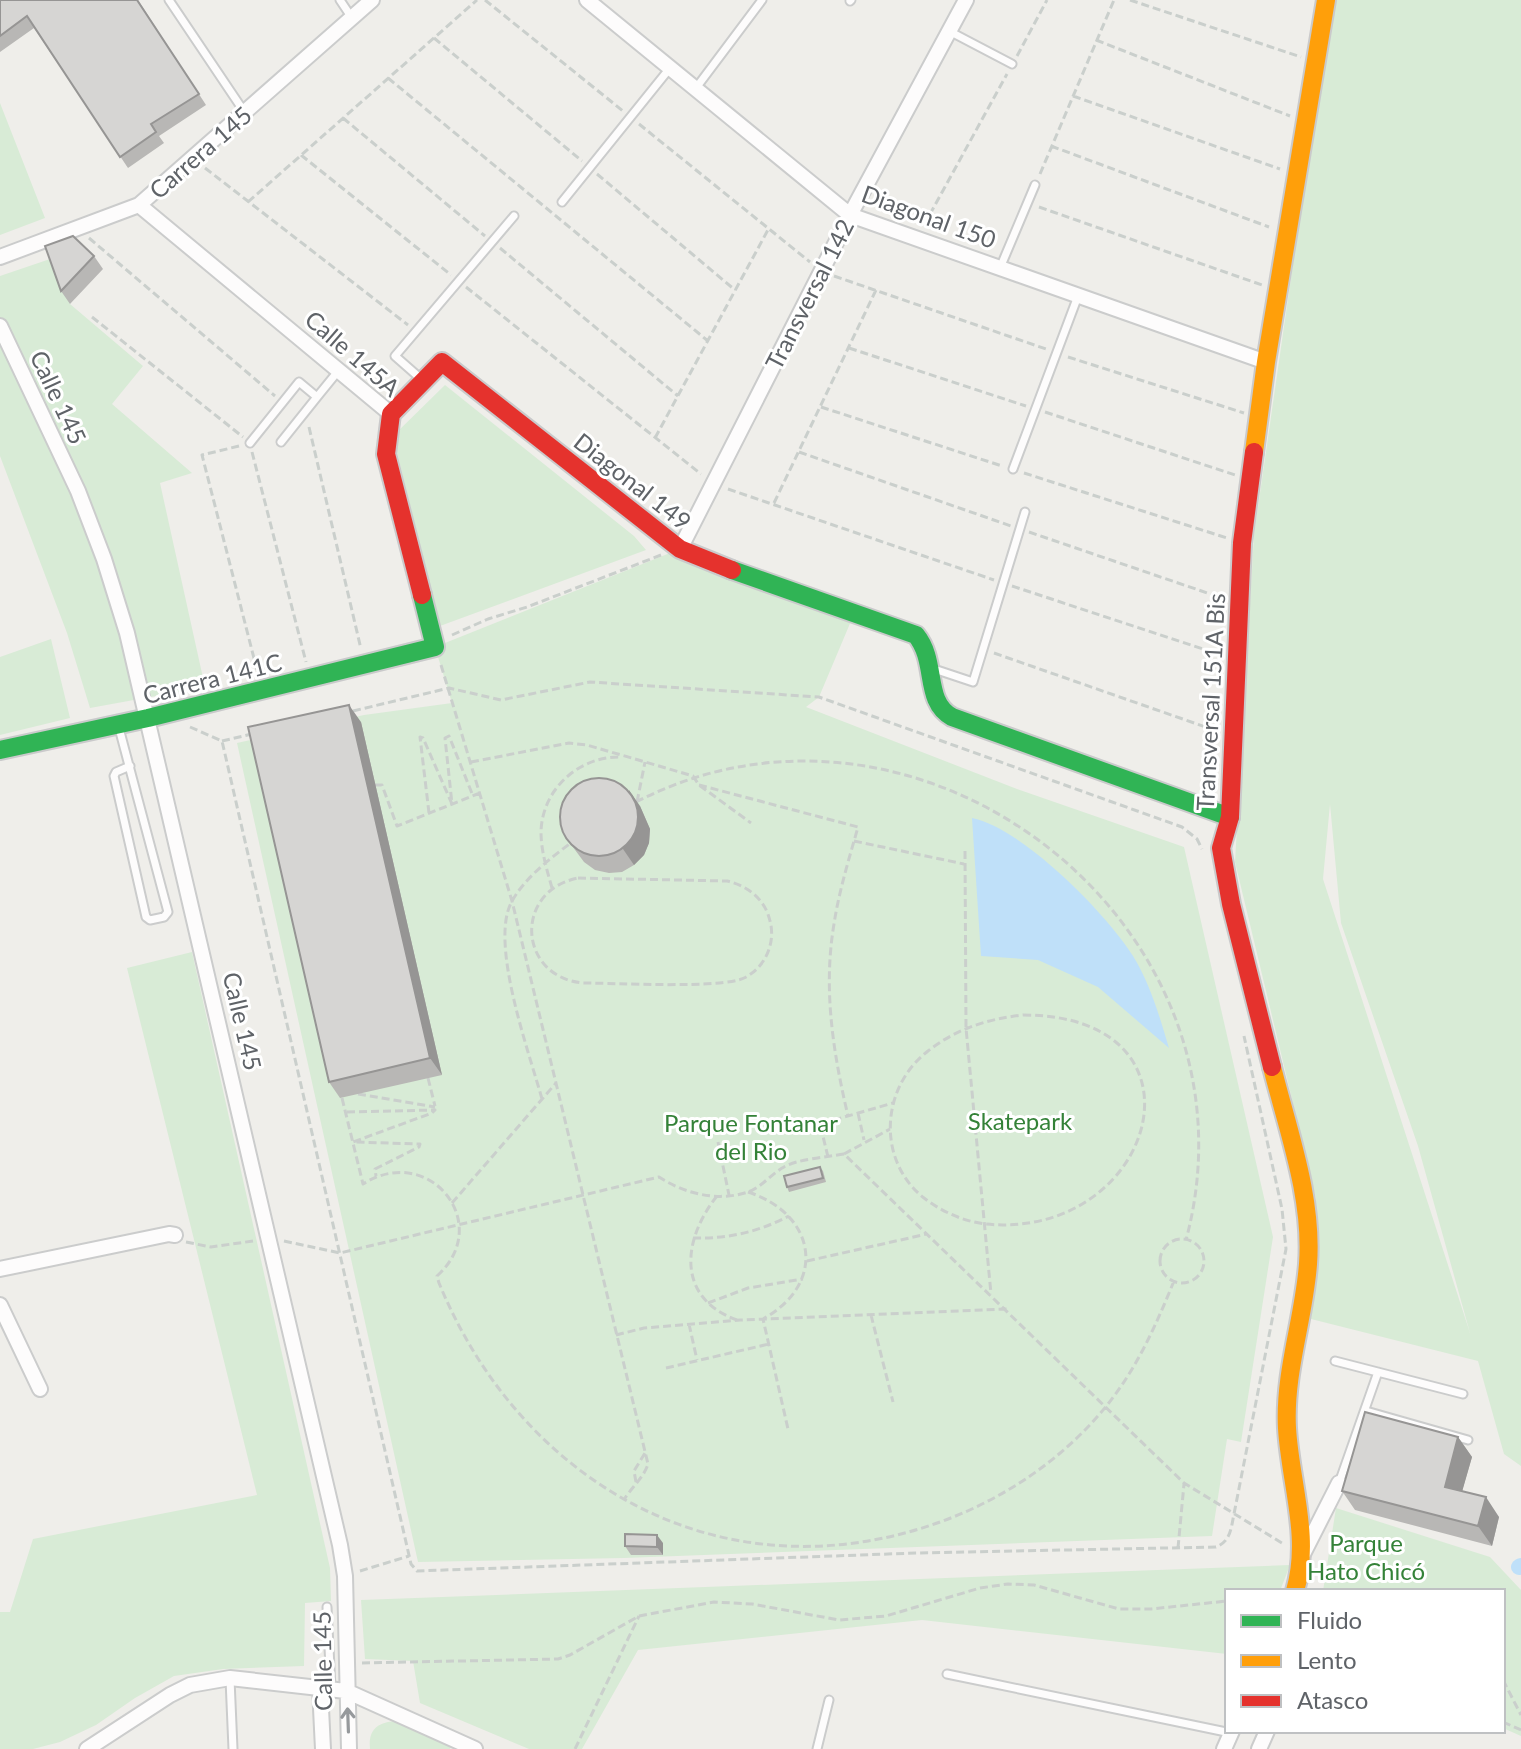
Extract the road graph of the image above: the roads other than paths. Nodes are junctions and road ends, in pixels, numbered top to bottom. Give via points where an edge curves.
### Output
1 (169, 0) edge
2 (340, 0) edge
3 (372, 0) edge
4 (587, 0) edge
5 (762, 0) edge
6 (966, 0) edge
7 (1326, 0) edge
8 (352, 18) junction
9 (949, 31) junction
10 (1012, 64) road end
11 (670, 68) junction
12 (696, 88) junction
13 (245, 113) junction
14 (1035, 185) road end
15 (562, 202) dead end
16 (139, 205) junction
17 (850, 215) junction
18 (514, 216) dead end
19 (0, 257) edge
20 (1000, 268) junction
21 (1078, 296) junction
22 (0, 326) edge
23 (1266, 362) junction
24 (339, 370) junction
25 (423, 381) junction
26 (317, 397) junction
27 (391, 414) junction
28 (281, 442) dead end
29 (250, 443) road end
30 (1013, 469) road end
31 (1025, 512) dead end
32 (680, 549) junction
33 (435, 647) joint
34 (932, 668) junction
35 (155, 716) junction
36 (118, 725) junction
37 (0, 750) edge
38 (130, 766) junction
39 (1230, 817) junction
40 (175, 1235) road end
41 (0, 1269) edge
42 (0, 1305) edge
43 (1335, 1361) dead end
44 (1378, 1372) junction
45 (40, 1389) dead end
46 (1463, 1394) dead end
47 (1366, 1411) junction
48 (1468, 1440) dead end
49 (1339, 1483) joint
50 (1302, 1556) junction
51 (1296, 1589) edge
52 (327, 1607) dead end
53 (947, 1674) dead end
54 (230, 1678) junction
55 (326, 1688) junction
56 (346, 1691) junction
57 (829, 1700) dead end
58 (1225, 1731) edge
59 (87, 1749) edge
60 (233, 1749) edge
61 (323, 1749) edge
62 (349, 1749) edge
63 (475, 1749) edge
64 (817, 1749) edge

1 - 13 lane
2 - 8 lane
3 - 8 street, Carrera 145
4 - 11 street, Diagonal 150
5 - 12 lane
6 - 9 street, Transversal 142
7 - 23 street, Transversal 151A Bis
8 - 13 street, Carrera 145
9 - 10 lane
9 - 17 street, Transversal 142
11 - 12 street, Diagonal 150
11 - 15 lane
12 - 17 street, Diagonal 150
13 - 16 street, Carrera 145
14 - 20 lane
16 - 19 street, Carrera 145
16 - 24 street, Calle 145A
17 - 20 street, Diagonal 150
17 - 32 street, Transversal 142
18 - 25 lane via 395,356
20 - 21 street, Diagonal 150
21 - 23 street, Diagonal 150
21 - 30 lane
22 - 35 street, Calle 145 via 78,491
23 - 39 street, Transversal 151A Bis via 1242,543
24 - 26 lane
24 - 27 street, Calle 145A
25 - 27 street
25 - 32 street, Diagonal 149 via 442,362
26 - 28 lane
26 - 29 lane via 299,382
27 - 33 street, Calle 145A via 386,454
31 - 34 lane via 973,682
32 - 34 street, Diagonal 149 via 916,635 927,646
33 - 35 street, Carrera 141C
34 - 39 street via 933,692 945,713
35 - 36 street, Carrera 141C
35 - 56 street, Calle 145 via 334,1511 345,1576
36 - 37 street, Carrera 141C
36 - 38 lane
38 - 38 lane via 168,912 150,920 114,776
39 - 50 street, Transversal 151A Bis via 1221,848 1231,904 1305,1200 1309,1236 1287,1397
40 - 41 street
42 - 45 street
43 - 44 lane
44 - 46 lane
44 - 47 lane
47 - 48 lane
47 - 49 lane
49 - 50 street
50 - 51 street, Transversal 151A Bis
52 - 55 lane
53 - 58 lane
54 - 55 street
54 - 59 street via 190,1685
54 - 60 lane
55 - 56 street
55 - 61 street, Calle 145
62 -> 56 street, Calle 145
56 - 63 street
57 - 64 lane

